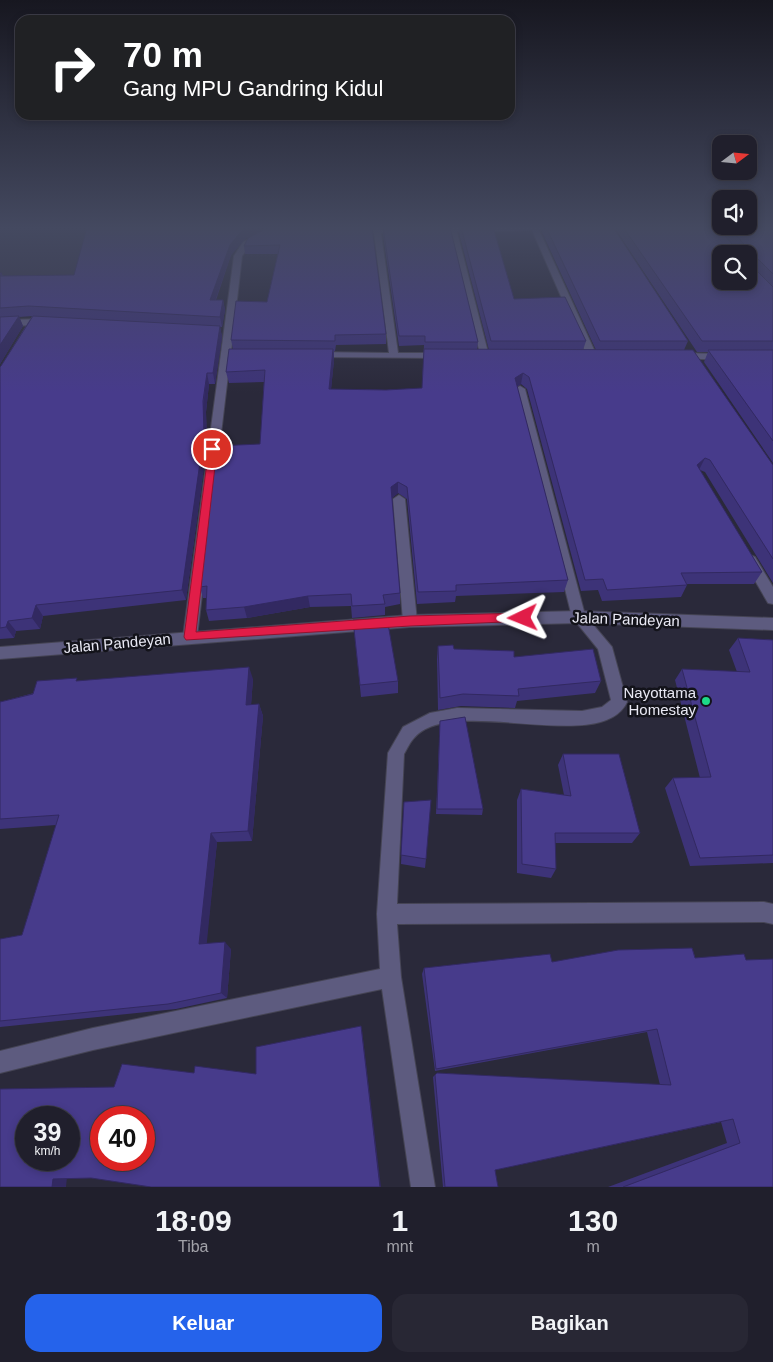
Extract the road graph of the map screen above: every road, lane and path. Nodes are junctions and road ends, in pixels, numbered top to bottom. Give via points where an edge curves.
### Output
1 (233, 282) edge
2 (384, 282) edge
3 (466, 282) edge
4 (559, 282) edge
5 (33, 321) junction
6 (0, 323) edge
7 (52, 323) edge
8 (24, 336) edge
9 (692, 352) junction
10 (224, 355) junction
11 (262, 355) edge
12 (309, 355) edge
13 (394, 356) junction
14 (454, 356) edge
15 (483, 356) edge
16 (592, 356) edge
17 (667, 356) edge
18 (734, 357) edge
19 (704, 371) edge
20 (520, 389) edge
21 (399, 499) dead end
22 (743, 548) edge
23 (773, 599) edge
24 (579, 617) junction
25 (410, 621) junction
26 (773, 624) edge
27 (190, 637) junction
28 (0, 653) edge
29 (388, 914) junction
30 (773, 914) edge
31 (391, 976) junction
32 (0, 1062) edge
33 (423, 1187) edge

1 - 10 street via 222,332
2 - 13 street
3 - 15 street
4 - 16 street
5 - 6 street
5 - 7 street
5 - 8 street
9 - 17 street
9 - 18 street
9 - 19 street
10 - 11 street
10 - 27 street
12 - 13 street
13 - 14 street
20 - 24 street
21 - 25 street
22 - 23 street
24 - 25 street, Jalan Pandeyan
24 - 26 street, Jalan Pandeyan
24 - 29 street via 606,647 619,702 606,714 572,720 456,714 420,723 407,730 396,753
25 - 27 street, Jalan Pandeyan
27 - 28 street, Jalan Pandeyan
29 - 30 street
29 - 31 street
31 - 32 street
31 - 33 street

